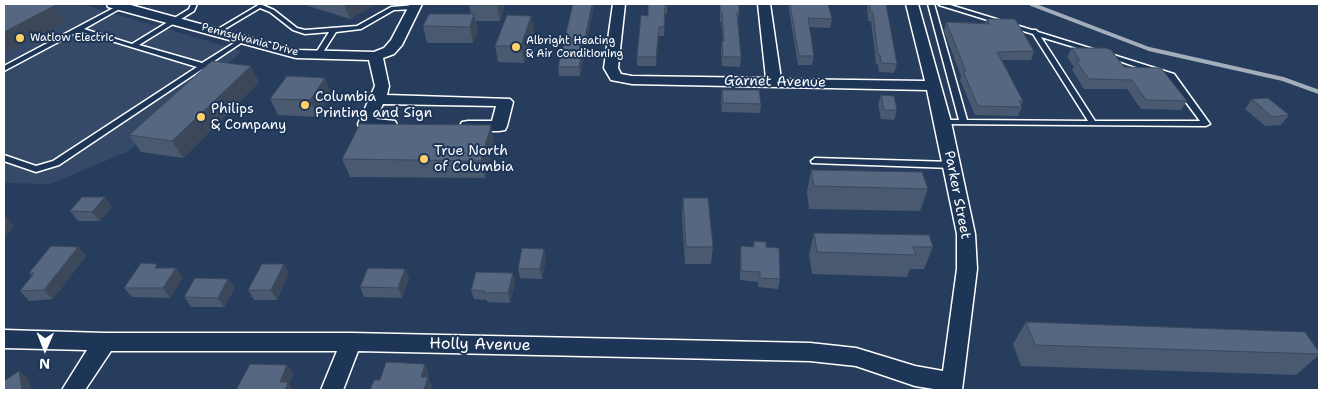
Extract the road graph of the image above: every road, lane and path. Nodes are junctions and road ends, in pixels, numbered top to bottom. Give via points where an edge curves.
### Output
1 (194, 4) edge
2 (619, 4) edge
3 (764, 4) edge
4 (912, 4) edge
5 (931, 4) edge
6 (941, 4) edge
7 (117, 5) edge
8 (415, 5) edge
9 (175, 20) junction
10 (78, 29) junction
11 (334, 30) junction
12 (1034, 31) junction
13 (216, 32) junction
14 (244, 39) junction
15 (133, 46) junction
16 (382, 54) junction
17 (318, 56) junction
18 (203, 66) junction
19 (4, 69) edge
20 (774, 82) junction
21 (934, 86) junction
22 (377, 99) junction
23 (943, 122) junction
24 (964, 122) junction
25 (1092, 123) junction
26 (404, 125) edge
27 (452, 126) edge
28 (4, 158) edge
29 (815, 161) dead end
30 (952, 165) junction
31 (4, 339) edge
32 (105, 342) junction
33 (351, 342) junction
34 (952, 386) edge
35 (73, 390) edge
36 (332, 390) edge

1 - 9 lane via 192,10
2 - 20 street, Garnet Avenue via 611,68 616,77
3 - 20 street
4 - 21 street, Parker Street
5 - 24 lane
6 - 12 lane
7 - 9 street, Pennsylvania Drive
7 - 10 lane
8 - 11 lane via 393,8 358,28
8 - 16 street via 397,42
9 - 13 street, Pennsylvania Drive
9 - 15 lane
10 - 15 lane
10 - 19 lane
11 - 13 lane via 305,32 295,29 260,6
11 - 17 lane
12 - 25 lane
12 - 25 lane via 1171,76 1206,124
13 - 14 street, Pennsylvania Drive
14 - 17 street, Pennsylvania Drive
14 - 18 lane
15 - 18 lane
16 - 17 street, Pennsylvania Drive
16 - 22 street via 382,86
18 - 28 lane via 47,167 36,169
20 - 21 street, Garnet Avenue
21 - 23 street, Parker Street
22 - 26 street via 366,124
22 - 27 street via 505,102 499,126
23 - 24 lane
23 - 30 street, Parker Street
24 - 25 lane
29 - 30 lane
30 - 34 street, Parker Street via 966,234 967,269
31 - 32 street, Holly Avenue
32 - 33 street, Holly Avenue
32 - 35 street
33 - 34 street, Holly Avenue via 810,352 856,357
33 - 36 street

